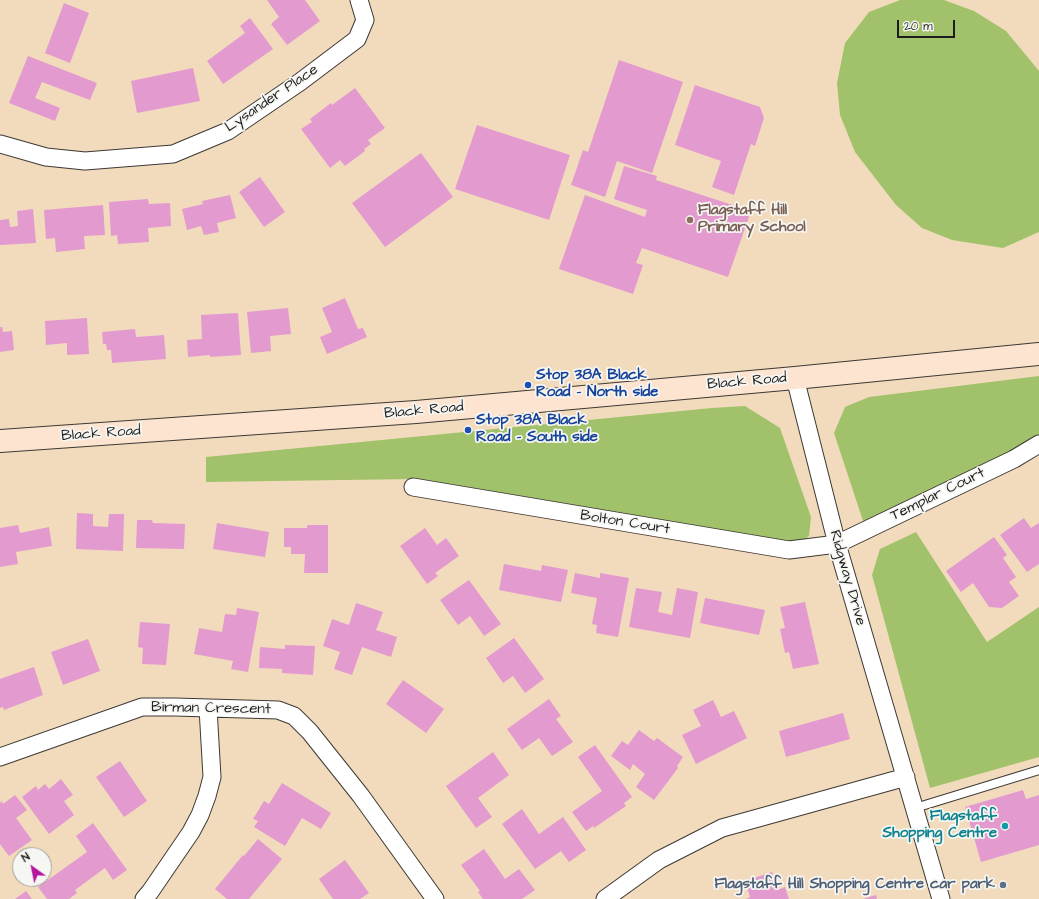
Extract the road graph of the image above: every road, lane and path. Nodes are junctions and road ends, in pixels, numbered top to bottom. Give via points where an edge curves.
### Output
1 (359, 0) edge
2 (0, 144) edge
3 (1039, 354) edge
4 (795, 378) junction
5 (0, 441) edge
6 (1039, 444) edge
7 (413, 488) dead end
8 (837, 544) junction
9 (208, 708) junction
10 (0, 758) edge
11 (1039, 770) edge
12 (906, 777) junction
13 (915, 808) junction
14 (144, 899) edge
15 (435, 899) edge
16 (605, 899) edge
17 (941, 899) edge

1 - 2 street, Lysander Place via 365,20 357,39 228,131 173,154 85,161 46,157
3 - 4 main road, Black Road
4 - 5 main road, Black Road via 416,412
4 - 8 street, Ridgway Drive
6 - 8 street, Templar Court
7 - 8 street, Bolton Court via 789,550
8 - 12 street, Ridgway Drive
9 - 10 street, Birman Crescent via 142,707
9 - 14 street via 212,777 207,796 191,832
9 - 15 street, Birman Crescent via 278,710 294,716 361,796
11 - 13 lane
12 - 13 street, Ridgway Drive
12 - 16 street via 722,828 658,860
13 - 17 street, Ridgway Drive

